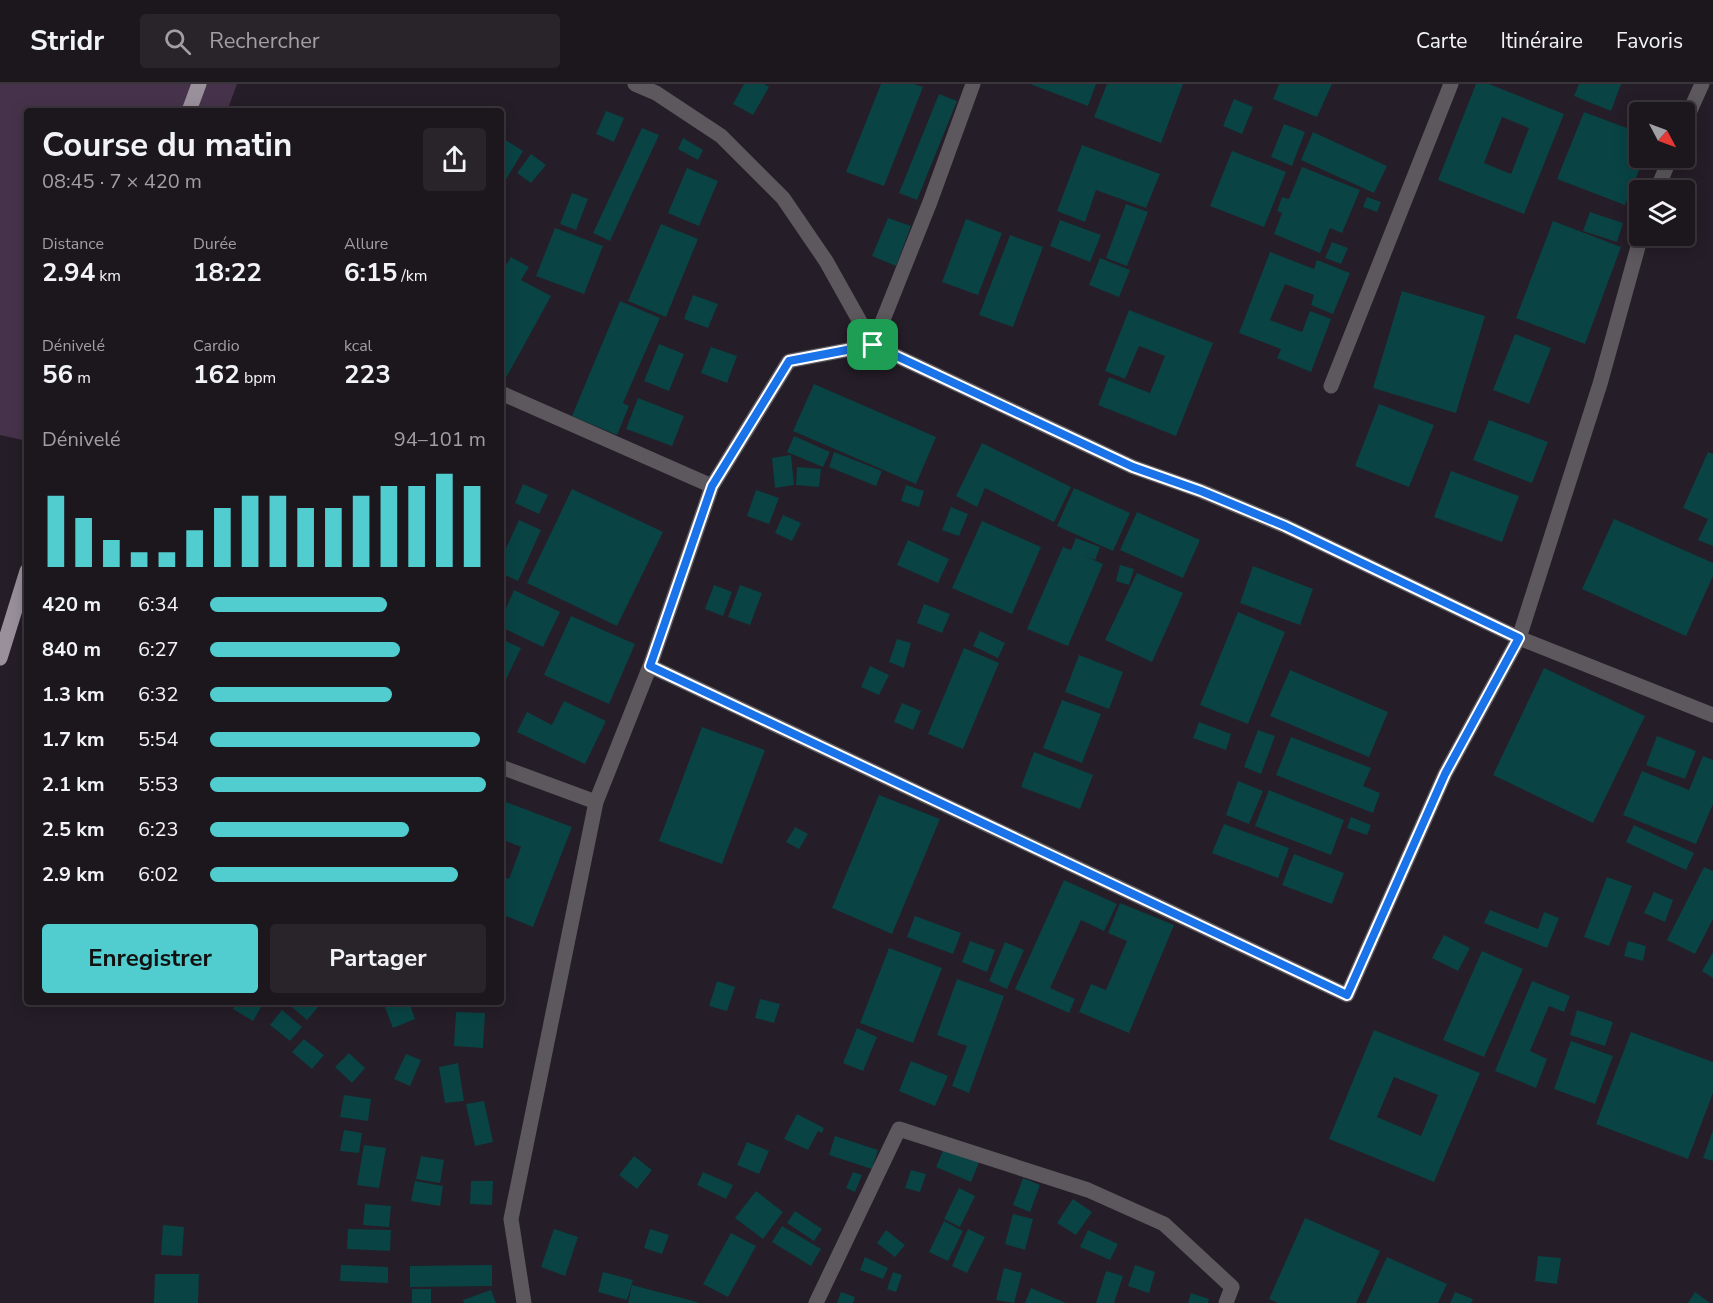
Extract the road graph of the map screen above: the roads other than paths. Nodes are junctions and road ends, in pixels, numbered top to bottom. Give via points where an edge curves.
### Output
1 (199, 84) edge
2 (635, 84) edge
3 (973, 84) edge
4 (1451, 84) edge
5 (1702, 84) edge
6 (1694, 102) edge
7 (190, 108) edge
8 (1638, 246) edge
9 (873, 345) junction
10 (1331, 386) dead end
11 (504, 394) edge
12 (712, 486) junction
13 (23, 598) edge
14 (1519, 638) junction
15 (0, 658) edge
16 (650, 666) junction
17 (1713, 715) edge
18 (504, 768) edge
19 (596, 802) junction
20 (524, 1303) edge
21 (816, 1303) edge
22 (1227, 1303) edge

1 - 7 main road
2 - 9 street via 656,93 721,136 783,198 826,261
3 - 9 street
4 - 10 street
5 - 6 street
8 - 14 street via 1600,384
9 - 12 street via 789,361
9 - 14 street via 1133,467 1285,526
11 - 12 street
12 - 16 street
13 - 15 main road
14 - 16 street via 1445,774 1347,995
14 - 17 street
16 - 19 street
18 - 19 street
19 - 20 street via 511,1219
21 - 22 street via 899,1129 1088,1190 1164,1224 1232,1287

